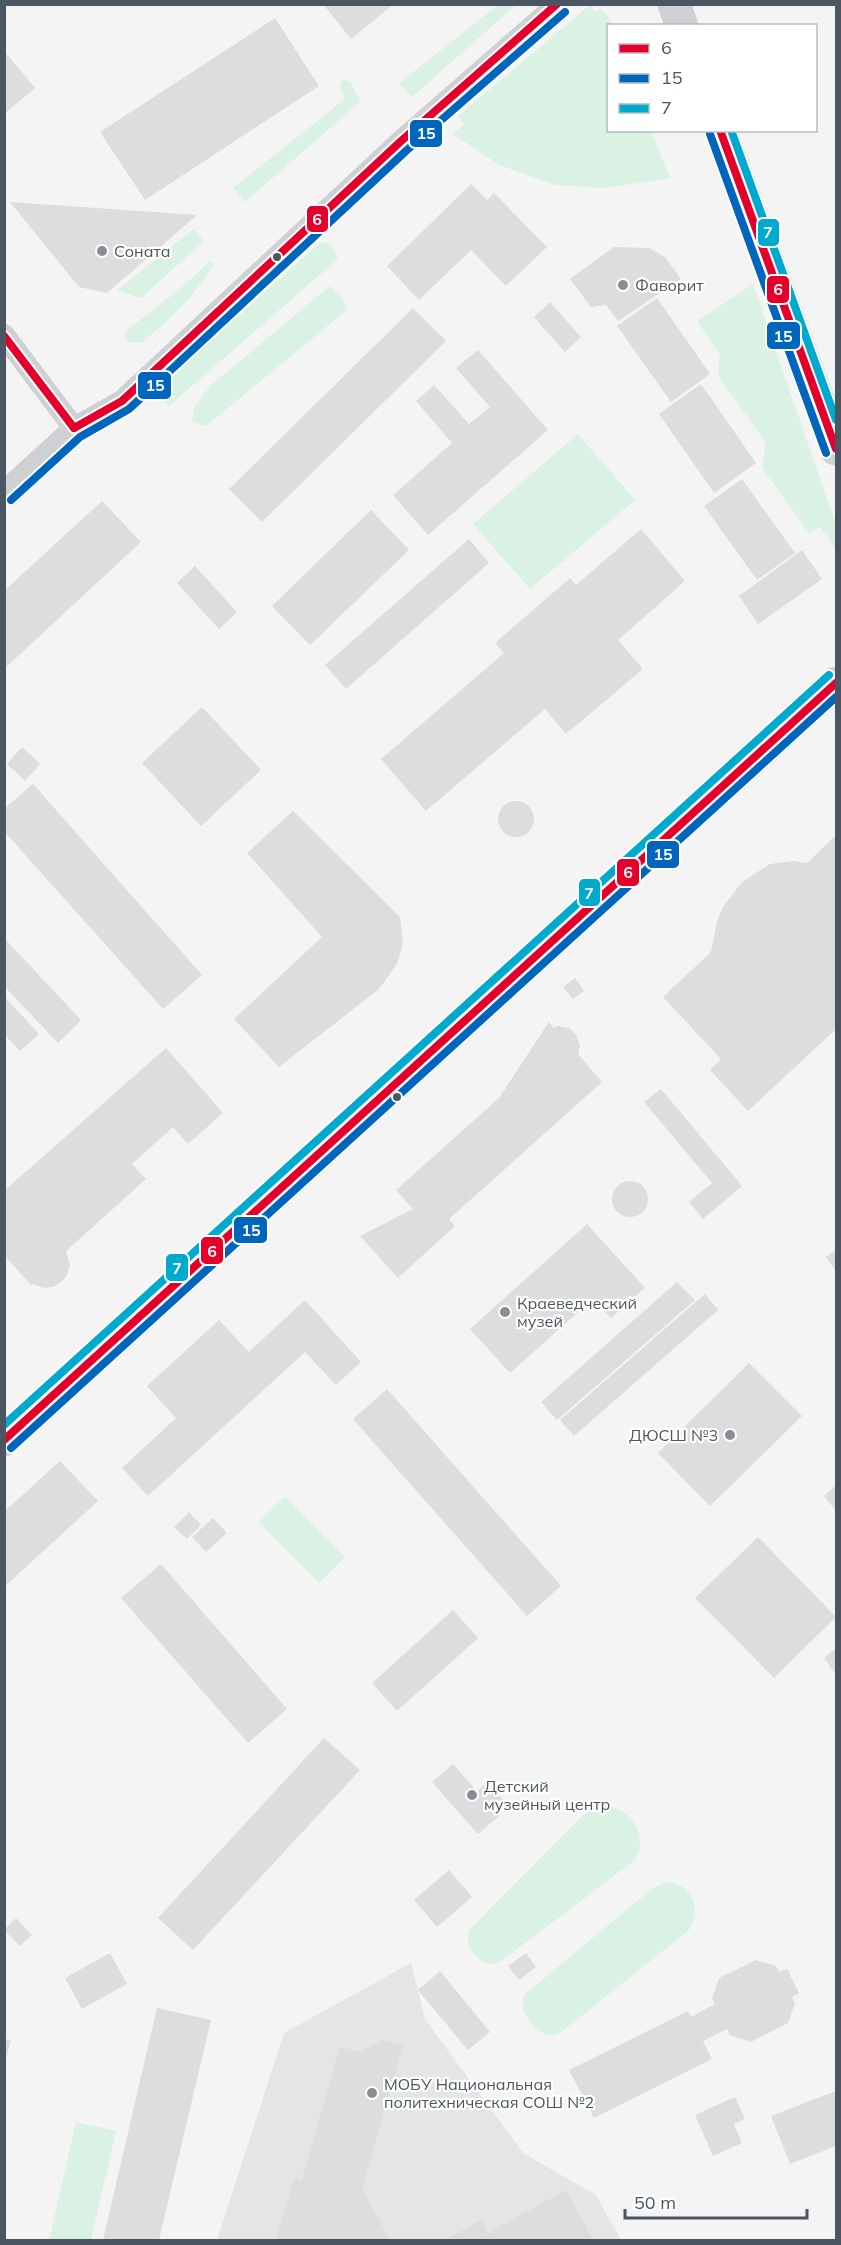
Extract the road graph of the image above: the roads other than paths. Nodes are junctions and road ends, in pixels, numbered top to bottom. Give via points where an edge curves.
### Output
1 (558, 4) edge
2 (674, 4) edge
3 (681, 24) edge
4 (721, 132) edge
5 (4, 335) edge
6 (74, 428) junction
7 (837, 449) edge
8 (4, 492) edge
9 (837, 683) edge
10 (4, 1440) edge

1 - 6 street via 400,142 122,401
2 - 3 main road
4 - 7 main road
5 - 6 street
6 - 8 street
9 - 10 main road

